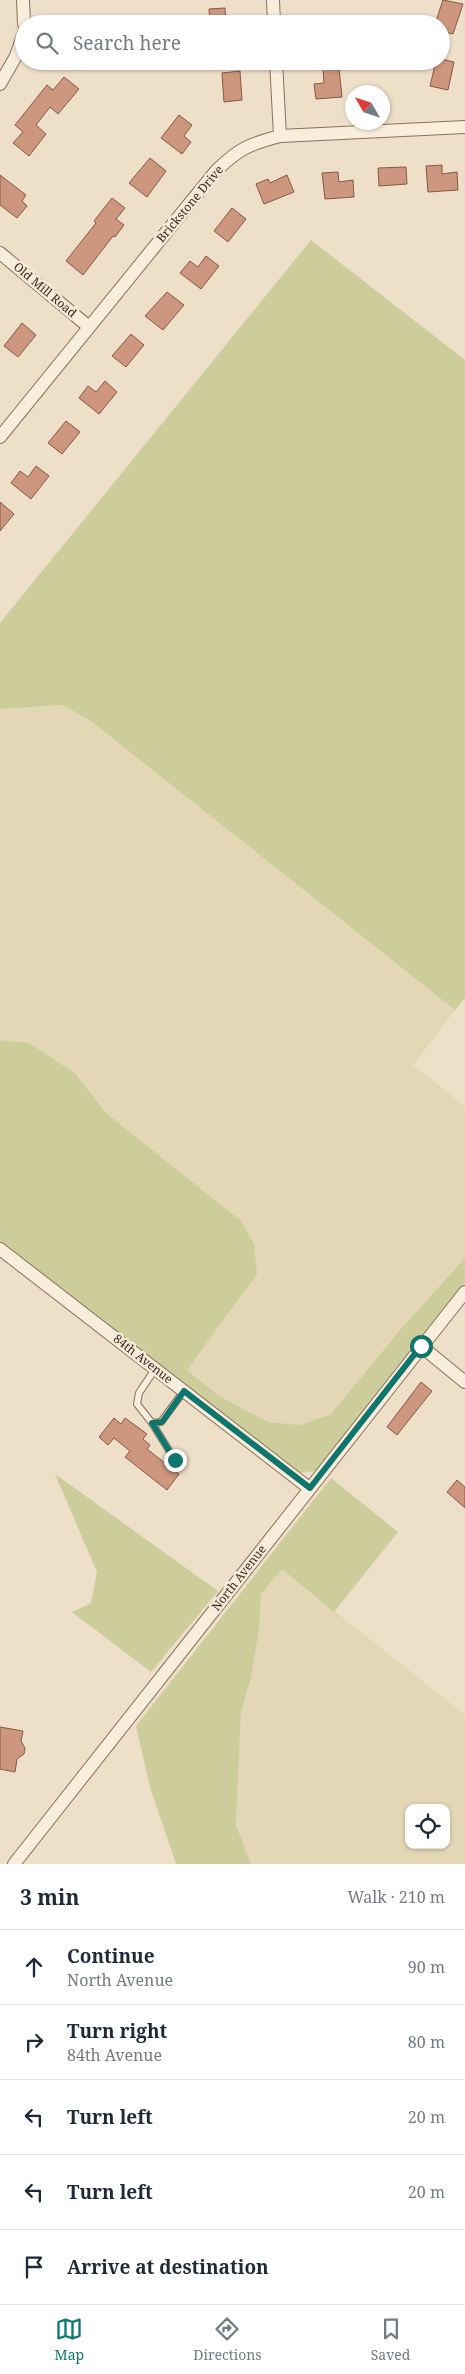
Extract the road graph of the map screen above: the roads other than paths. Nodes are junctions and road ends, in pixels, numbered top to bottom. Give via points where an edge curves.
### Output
1 (23, 0) edge
2 (273, 0) edge
3 (24, 15) edge
4 (274, 15) edge
5 (15, 58) edge
6 (276, 70) edge
7 (0, 84) edge
8 (465, 127) edge
9 (280, 136) junction
10 (0, 253) edge
11 (89, 327) junction
12 (0, 437) edge
13 (0, 1249) edge
14 (465, 1292) edge
15 (421, 1346) junction
16 (155, 1369) junction
17 (465, 1382) edge
18 (184, 1391) junction
19 (152, 1423) junction
20 (175, 1460) dead end
21 (310, 1488) junction
22 (14, 1864) edge

1 - 3 street
2 - 4 street
5 - 7 street
6 - 9 street
8 - 9 street, Brickstone Drive
9 - 11 street, Brickstone Drive via 252,144 233,154 216,171
10 - 11 street, Old Mill Road
11 - 12 street, Brickstone Drive
13 - 16 street, 84th Avenue
14 - 15 street, North Avenue
15 - 17 street
15 - 21 street, North Avenue
16 - 18 street, 84th Avenue
16 - 19 lane via 138,1393 137,1404
18 - 19 lane via 162,1422
18 - 21 street, 84th Avenue
19 - 20 lane
21 - 22 street, North Avenue

